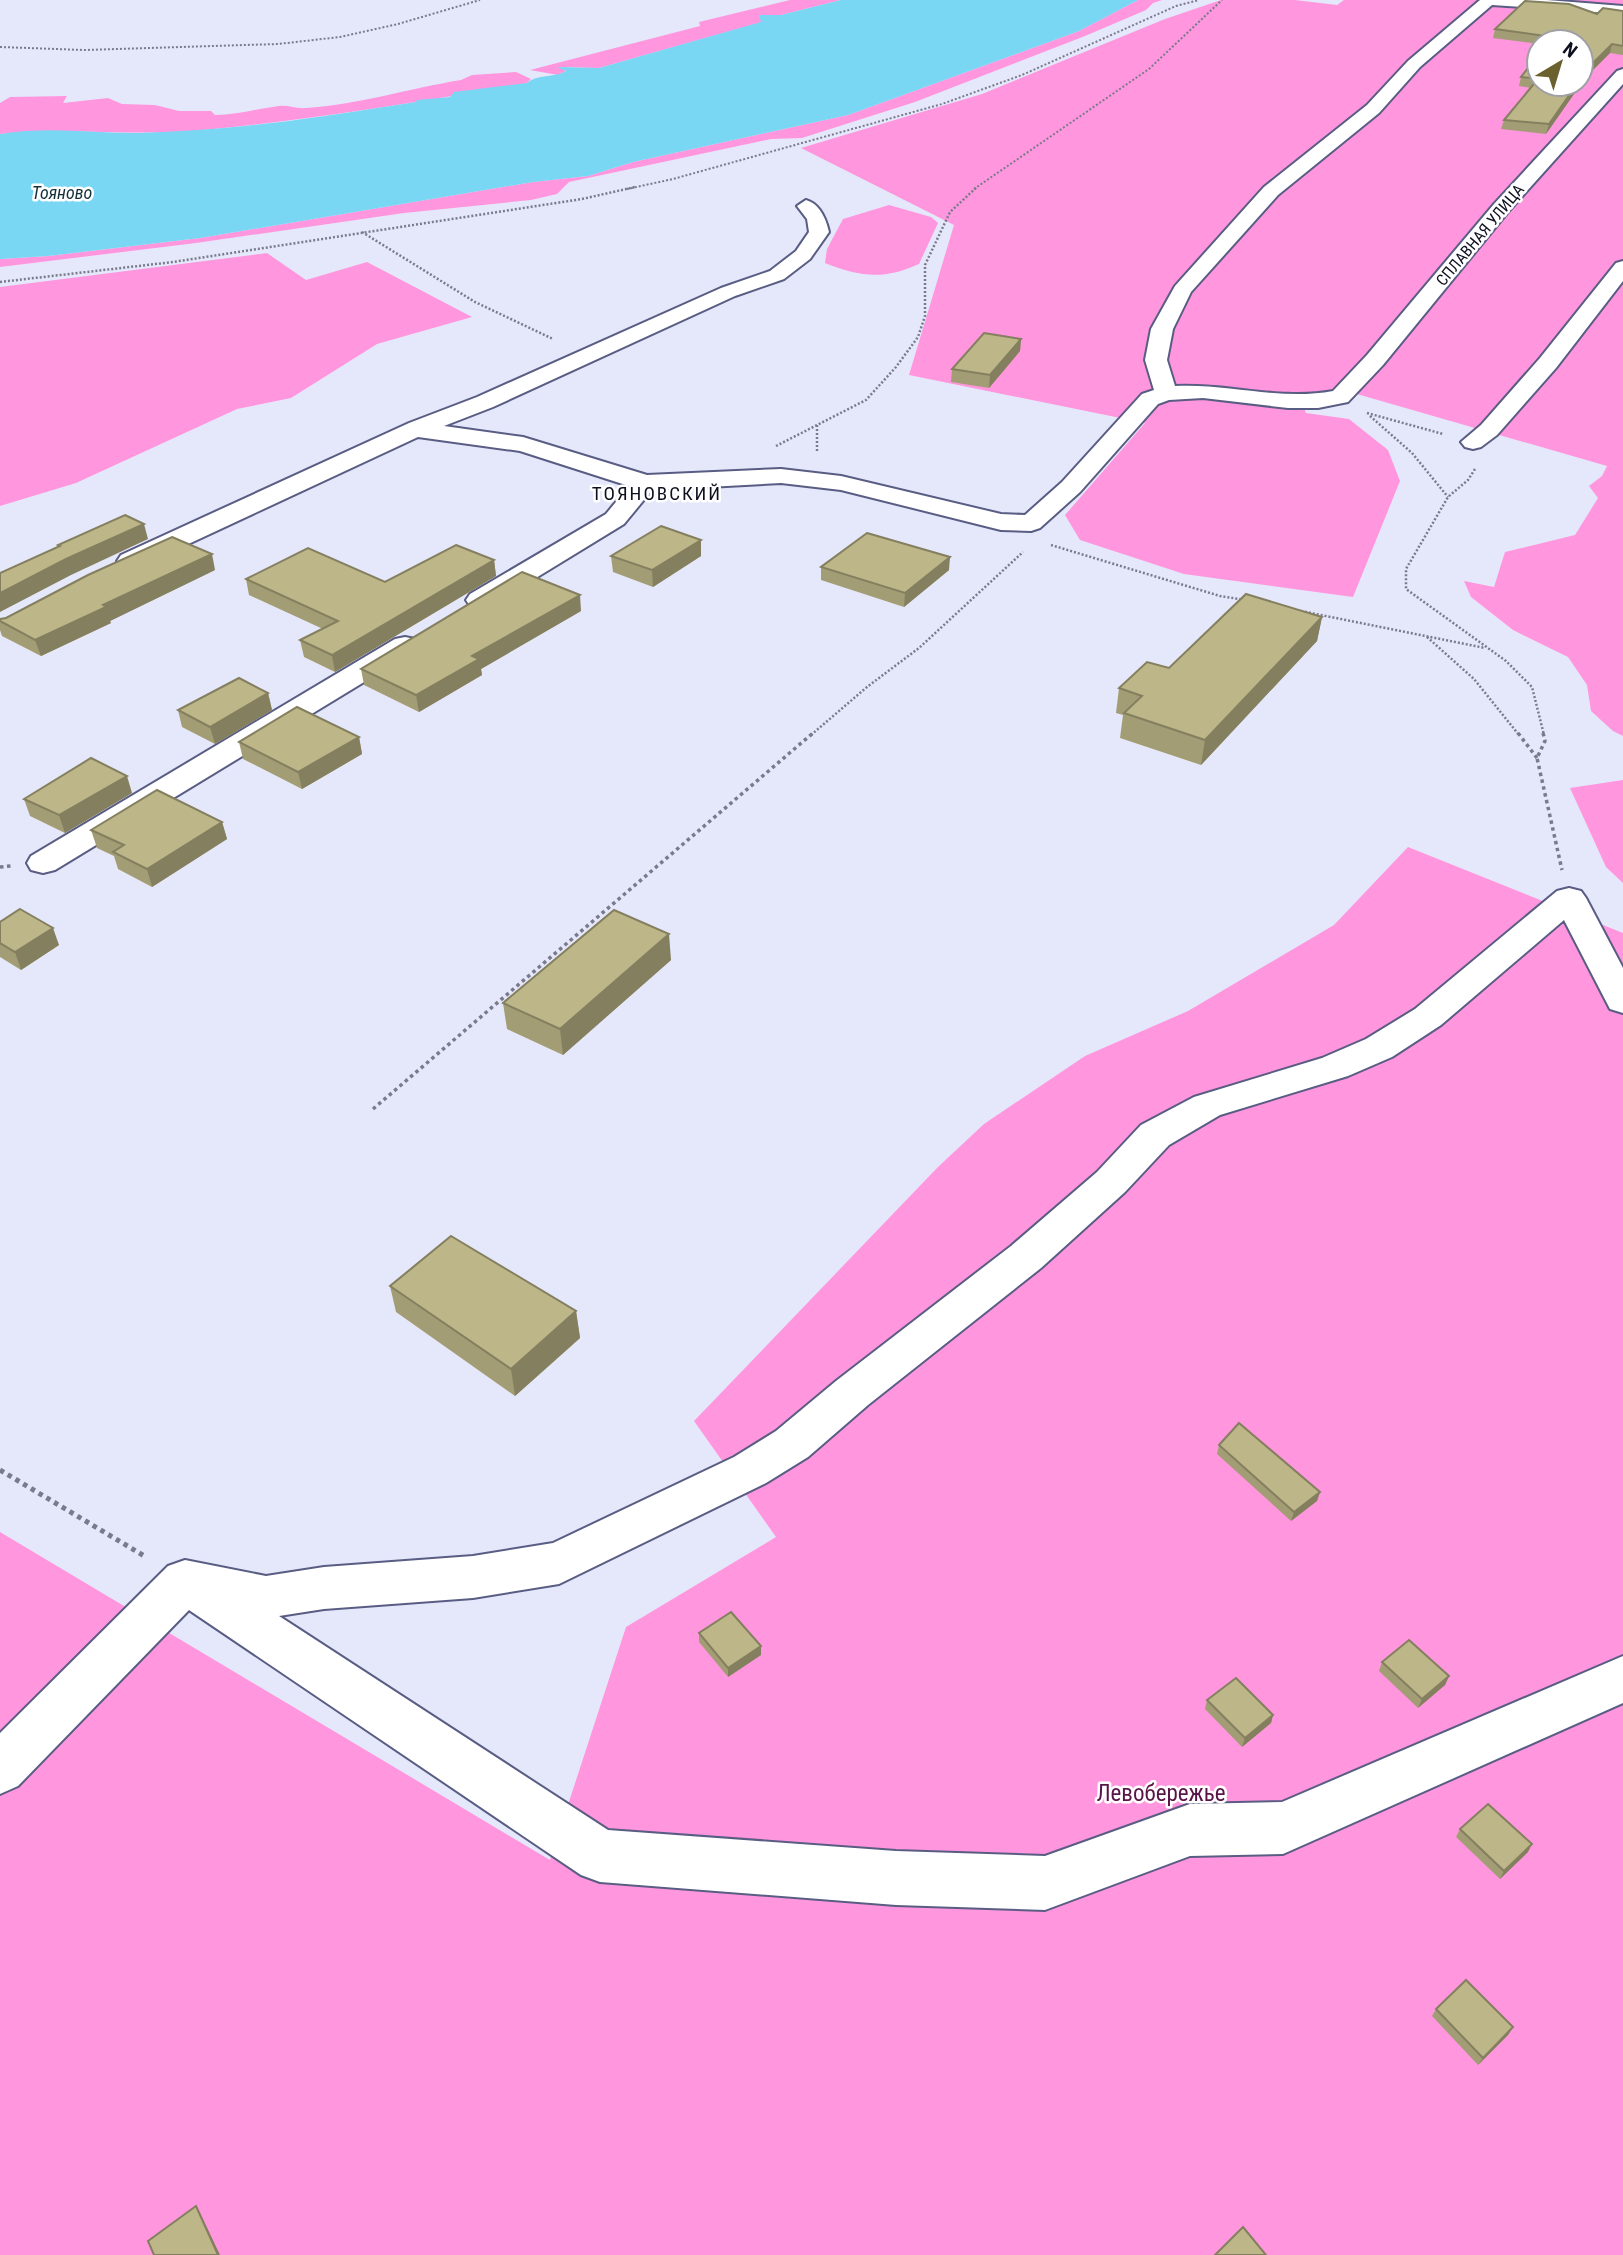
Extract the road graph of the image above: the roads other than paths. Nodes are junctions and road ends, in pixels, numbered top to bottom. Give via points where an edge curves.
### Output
1 (1489, 0) edge
2 (1623, 10) edge
3 (1623, 74) edge
4 (806, 206) dead end
5 (1623, 267) edge
6 (1166, 393) junction
7 (415, 429) junction
8 (1473, 442) road end
9 (645, 483) junction
10 (107, 572) edge
11 (460, 612) edge
12 (424, 634) edge
13 (43, 863) dead end
14 (1623, 1001) edge
15 (186, 1581) junction
16 (1623, 1679) edge
17 (0, 1769) edge

1 - 2 street
1 - 6 street via 1414,64 1373,108 1271,191 1182,290 1162,329 1156,360
3 - 6 street, СПЛАВНАЯ УЛИЦА via 1340,397 1288,401 1203,391
4 - 7 street via 816,218 819,232 803,255 777,275 727,292
5 - 8 street via 1548,363
6 - 9 street via 1150,399 1031,531 841,483 781,476
7 - 9 street via 523,443
7 - 10 street
9 - 11 street via 615,519
12 - 13 street
14 - 15 street via 1569,898 1428,1017 1380,1048 1207,1107 1155,1135 1111,1182 1026,1257 792,1444 750,1470 559,1563 473,1577 266,1597
15 - 16 street via 600,1856 896,1878 1045,1883 1190,1830 1283,1828
15 - 17 street

